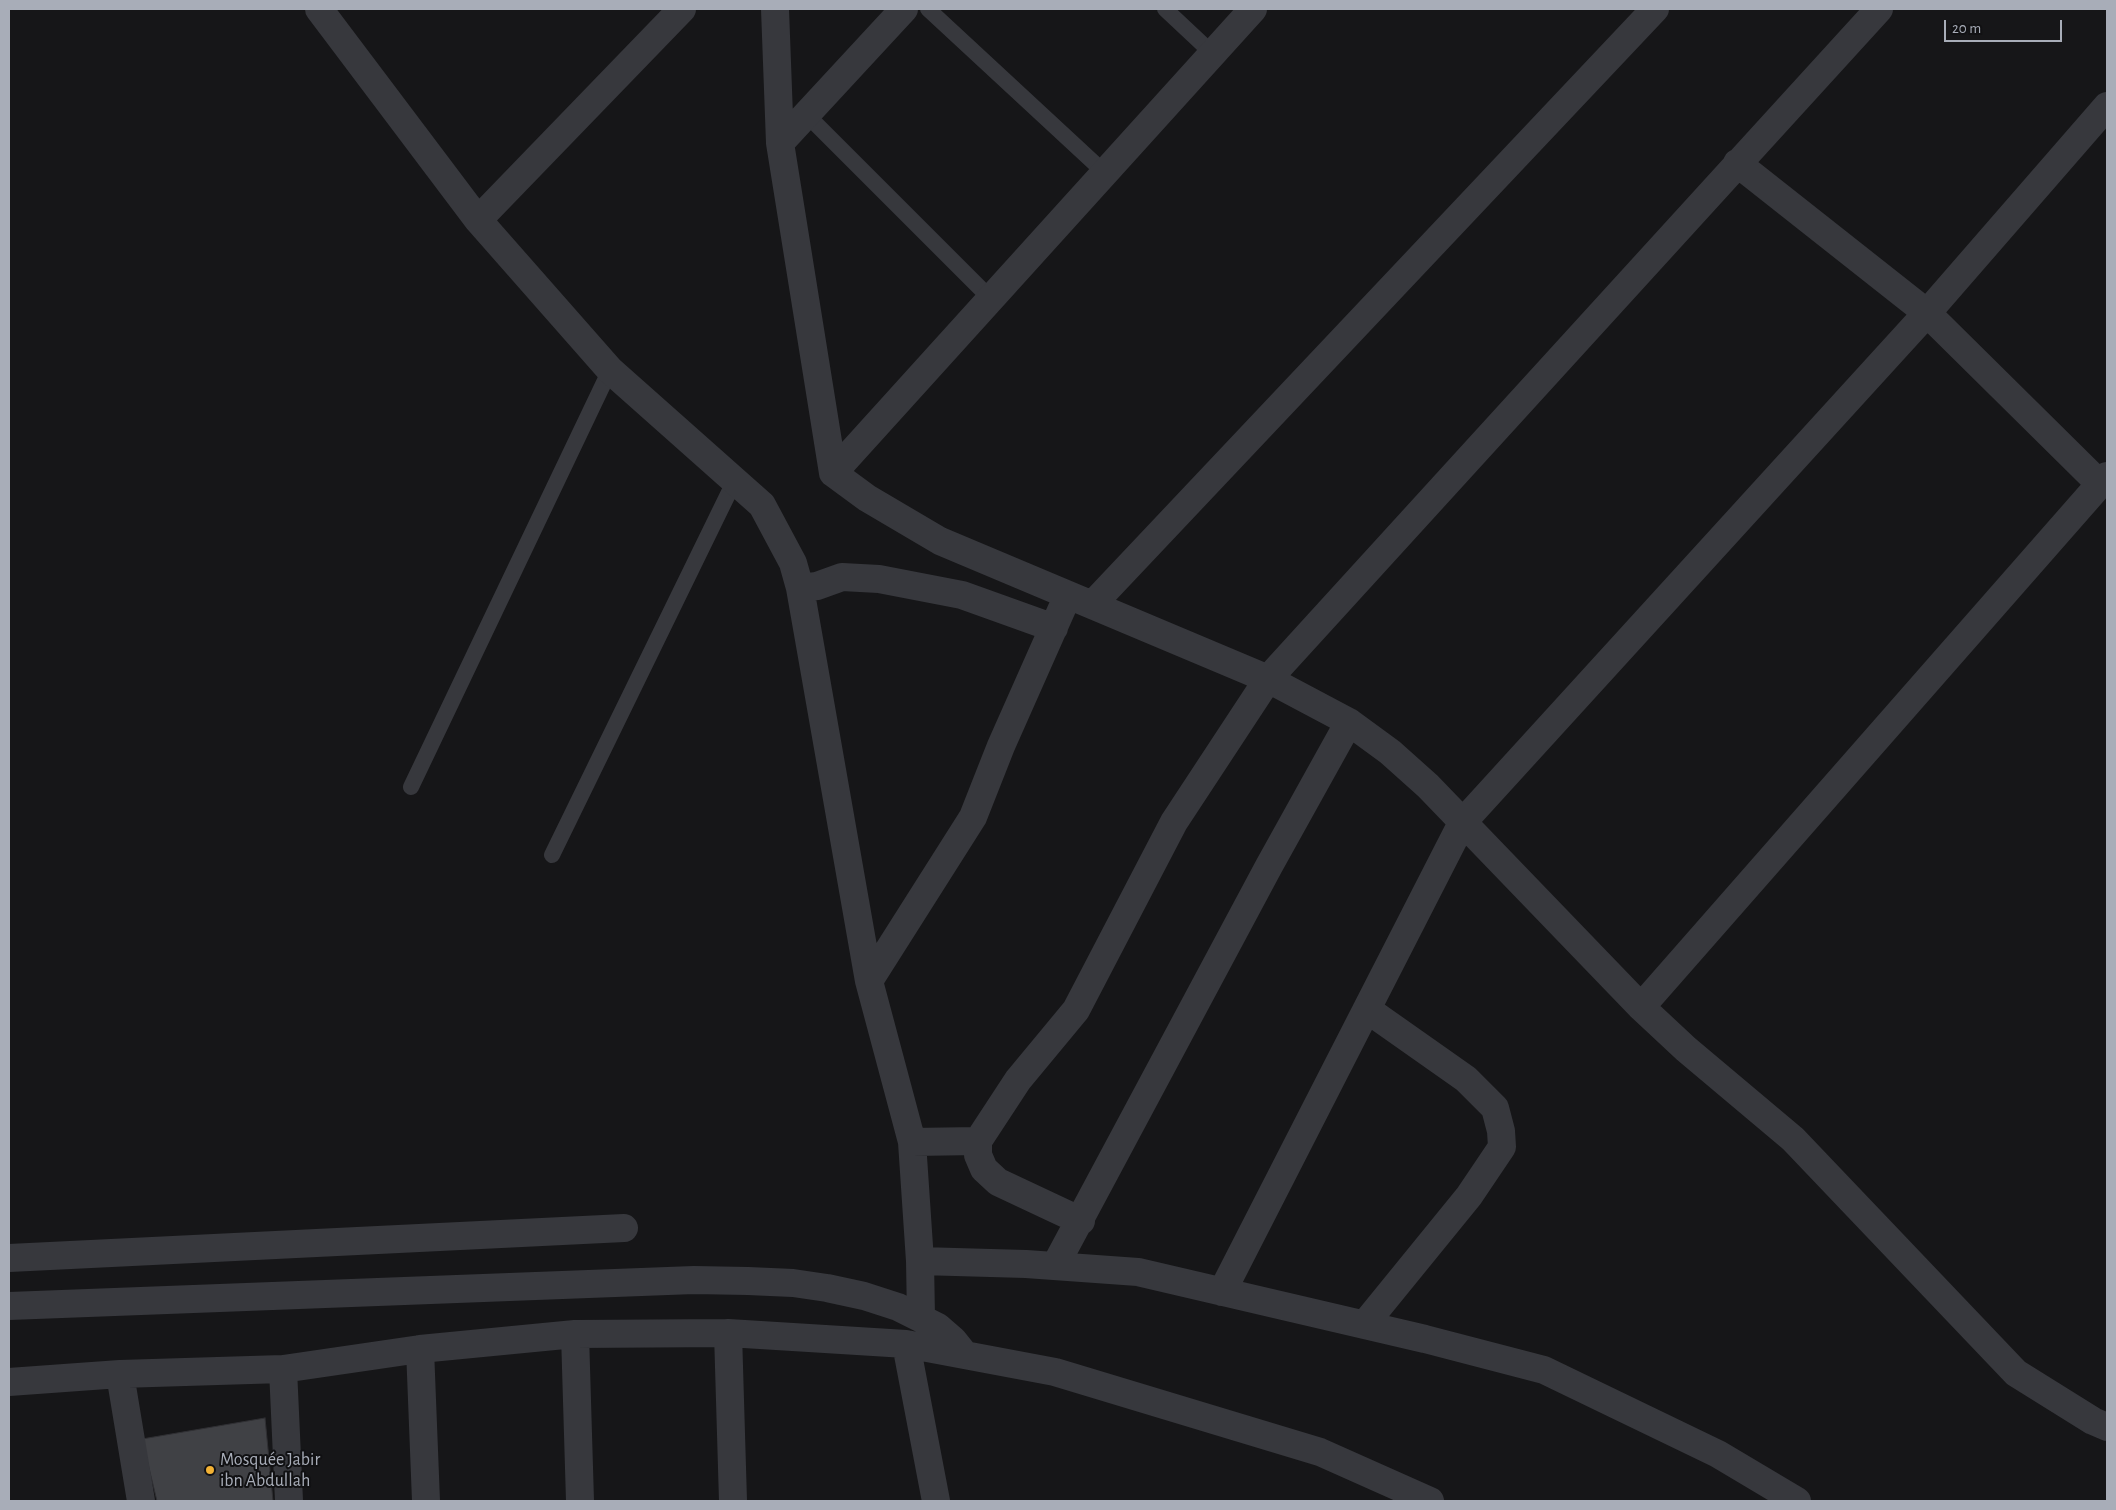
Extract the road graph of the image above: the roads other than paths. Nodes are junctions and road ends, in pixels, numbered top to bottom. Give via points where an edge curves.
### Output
1 (319, 9) edge
2 (682, 9) edge
3 (775, 9) edge
4 (904, 9) edge
5 (928, 9) edge
6 (1165, 9) edge
7 (1253, 9) edge
8 (1655, 9) edge
9 (1879, 9) edge
10 (1212, 54) junction
11 (2107, 106) edge
12 (806, 114) junction
13 (780, 143) junction
14 (1737, 163) junction
15 (1104, 173) junction
16 (478, 220) junction
17 (991, 299) junction
18 (1927, 313) junction
19 (610, 370) junction
20 (833, 474) junction
21 (735, 480) junction
22 (2104, 480) edge
23 (800, 588) junction
24 (1080, 600) junction
25 (1054, 628) junction
26 (1268, 679) junction
27 (1349, 722) junction
28 (412, 788) dead end
29 (1462, 823) junction
30 (552, 855) dead end
31 (870, 980) junction
32 (1640, 1007) junction
33 (1368, 1010) junction
34 (978, 1141) junction
35 (912, 1142) junction
36 (1081, 1221) junction
37 (624, 1228) dead end
38 (9, 1258) edge
39 (920, 1261) junction
40 (1055, 1266) junction
41 (1222, 1292) junction
42 (9, 1306) edge
43 (921, 1317) junction
44 (1364, 1325) junction
45 (728, 1333) junction
46 (575, 1334) junction
47 (906, 1344) junction
48 (420, 1349) junction
49 (965, 1355) junction
50 (283, 1368) junction
51 (120, 1374) junction
52 (9, 1382) edge
53 (2107, 1427) edge
54 (141, 1501) edge
55 (289, 1501) edge
56 (426, 1501) edge
57 (580, 1501) edge
58 (733, 1501) edge
59 (936, 1501) edge
60 (1430, 1501) edge
61 (1798, 1501) edge

1 - 16 street
2 - 16 street
3 - 13 street
4 - 12 street
5 - 15 lane
6 - 10 lane
7 - 10 street
8 - 24 street
9 - 14 street
10 - 15 street
11 - 18 street
12 - 13 street
12 - 17 lane
13 - 20 street
14 - 18 street
14 - 26 street
15 - 17 street
16 - 19 street
17 - 20 street
18 - 22 street
18 - 29 street
19 - 21 street
19 - 28 lane
20 - 24 street via 940,541
21 - 23 street via 762,505 793,563
21 - 30 lane
22 - 32 street
23 - 25 street via 842,577 879,578 962,594
23 - 31 street
24 - 25 street
24 - 26 street
25 - 31 street via 973,817
26 - 27 street
26 - 34 street via 1174,822 1076,1010 1018,1080
27 - 29 street via 1390,752
27 - 36 street
29 - 32 street
29 - 33 street
31 - 35 street
32 - 53 street via 1793,1138 2016,1374
33 - 41 street
33 - 44 street via 1466,1078 1494,1108 1502,1147 1469,1196
34 - 35 street
34 - 36 street via 978,1155 984,1169 998,1182
35 - 39 street
36 - 40 street
37 - 38 street
39 - 40 street
39 - 43 street
40 - 41 street via 1138,1272
41 - 44 street
42 - 43 street via 694,1280 793,1283 827,1288 864,1296
43 - 49 street via 938,1327
44 - 61 street via 1544,1370 1718,1454
45 - 46 street
45 - 47 street
45 - 58 street
46 - 48 street
46 - 57 street
47 - 49 street
47 - 59 street
48 - 50 street
48 - 56 street
49 - 60 street via 1055,1372 1320,1452
50 - 51 street
50 - 55 street
51 - 52 street
51 - 54 street

